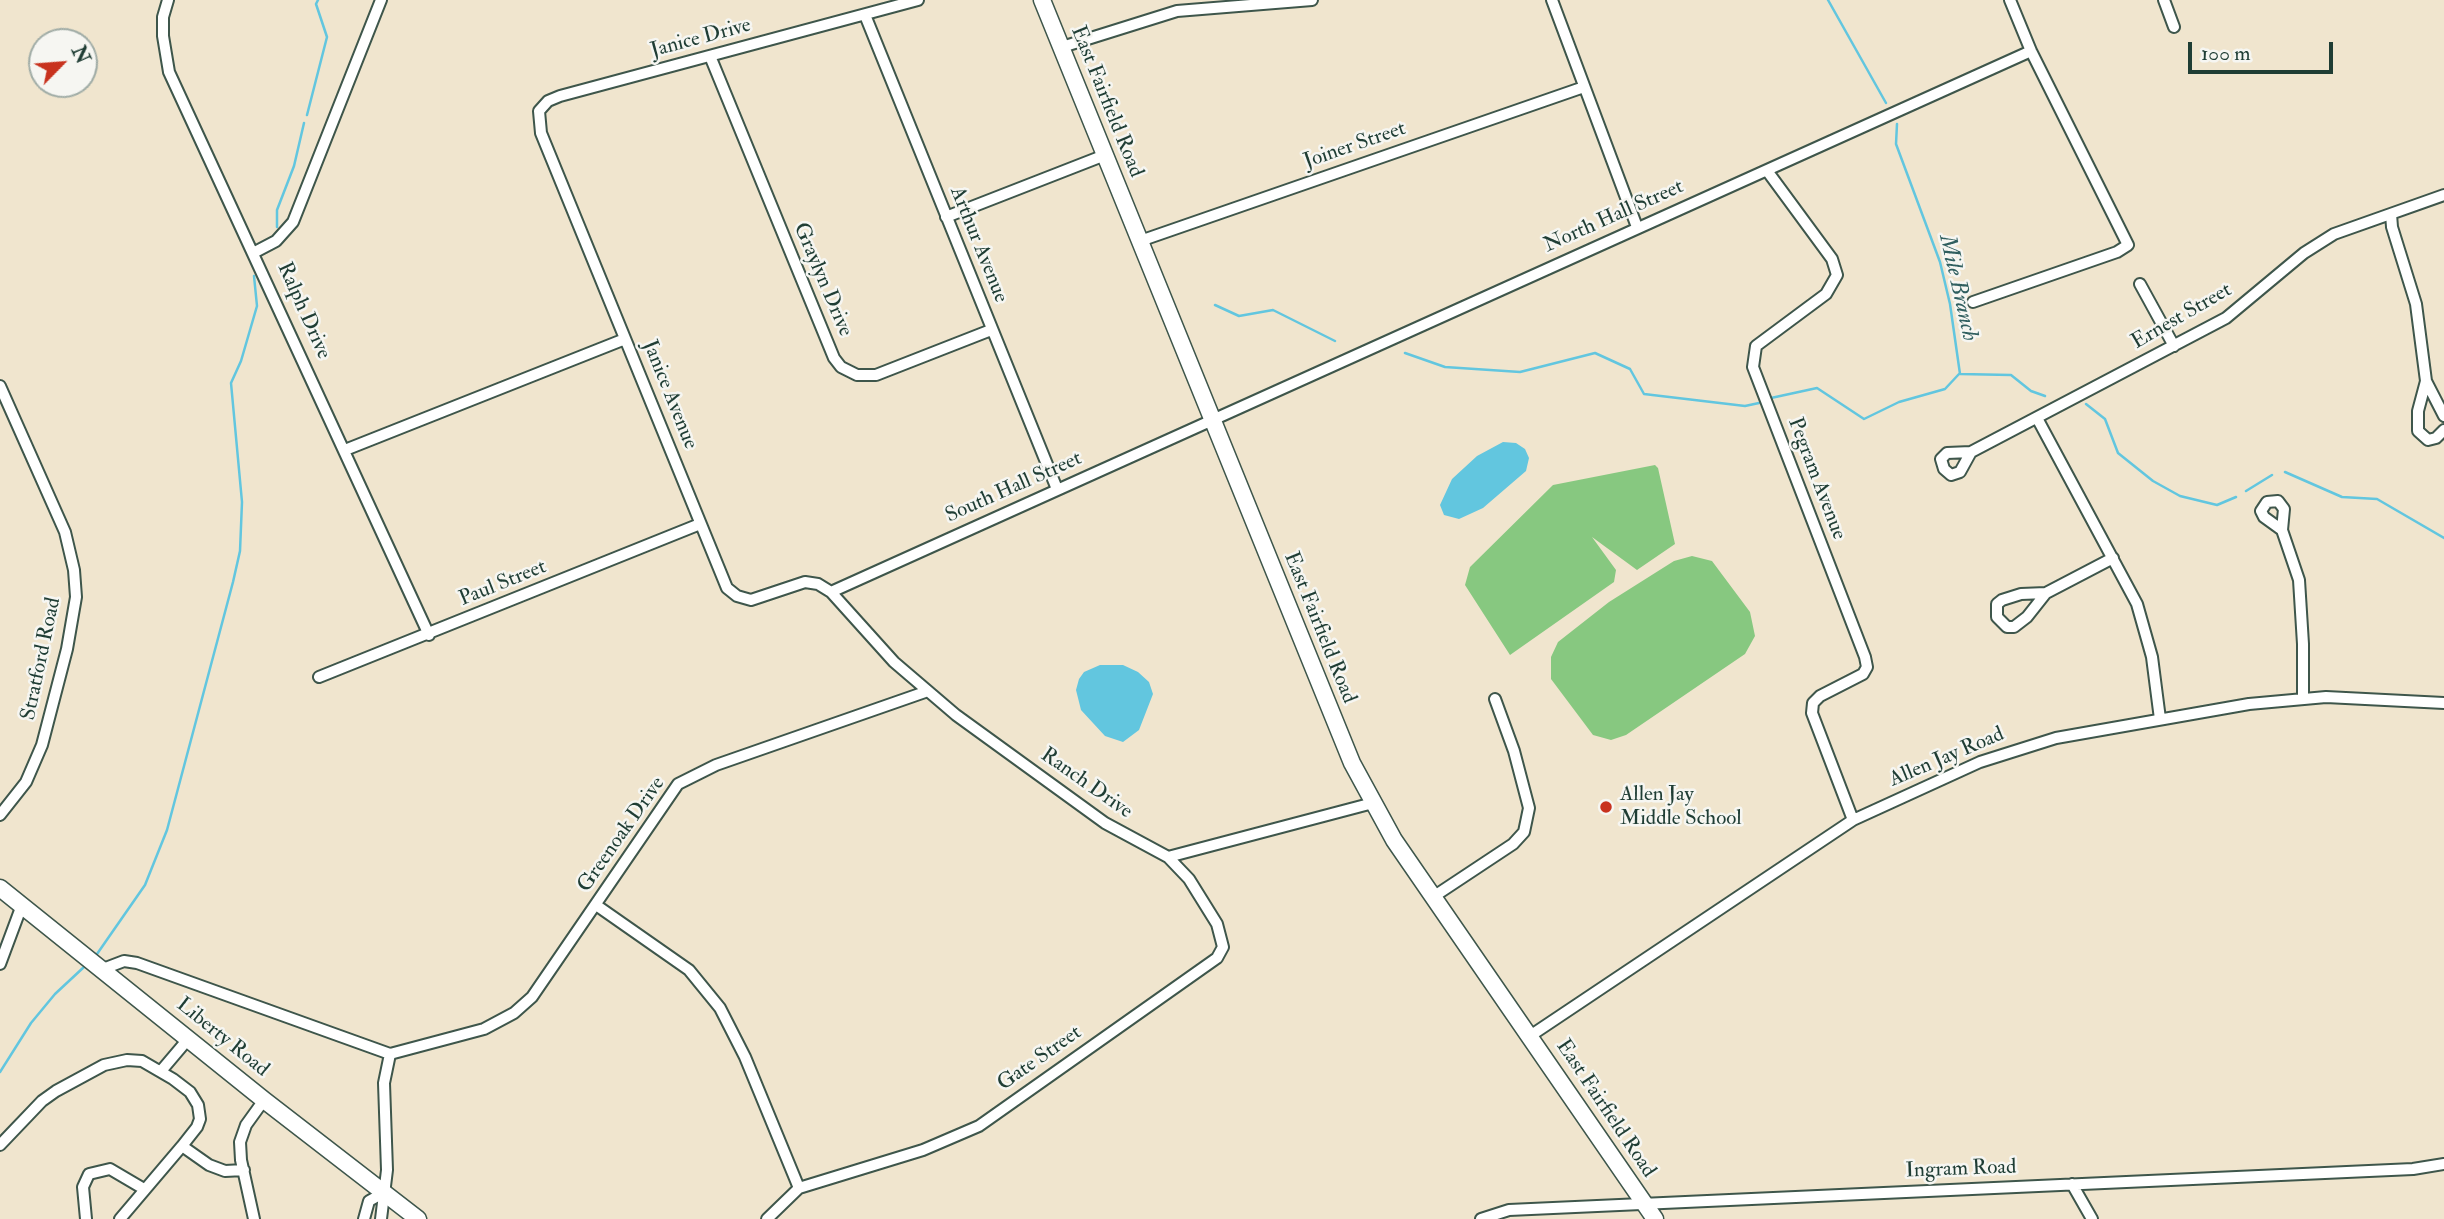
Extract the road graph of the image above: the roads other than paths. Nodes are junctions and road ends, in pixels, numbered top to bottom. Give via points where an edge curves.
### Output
1 (168, 0) edge
2 (381, 0) edge
3 (918, 0) edge
4 (1042, 0) edge
5 (1312, 0) edge
6 (1552, 0) edge
7 (2010, 0) edge
8 (2164, 0) edge
9 (865, 15) junction
10 (2174, 27) dead end
11 (1062, 47) junction
12 (2031, 51) junction
13 (710, 56) junction
14 (1584, 87) junction
15 (540, 111) joint
16 (1105, 155) junction
17 (1768, 172) junction
18 (2444, 195) edge
19 (2391, 214) junction
20 (946, 217) junction
21 (1637, 227) junction
22 (1140, 242) junction
23 (255, 252) junction
24 (2140, 284) dead end
25 (1973, 302) dead end
26 (991, 330) junction
27 (625, 339) junction
28 (2174, 346) junction
29 (2426, 381) junction
30 (0, 386) edge
31 (2444, 416) edge
32 (2037, 418) junction
33 (1214, 421) junction
34 (2444, 430) edge
35 (345, 450) junction
36 (1971, 452) dead end
37 (1057, 489) junction
38 (700, 524) junction
39 (2282, 530) dead end
40 (2113, 558) junction
41 (831, 592) junction
42 (2046, 593) junction
43 (429, 635) junction
44 (319, 677) dead end
45 (928, 691) junction
46 (1495, 699) dead end
47 (2302, 699) junction
48 (2444, 703) edge
49 (2160, 719) junction
50 (1373, 803) junction
51 (0, 815) edge
52 (1853, 820) junction
53 (1168, 857) junction
54 (0, 888) edge
55 (1433, 897) junction
56 (22, 905) junction
57 (596, 905) junction
58 (0, 964) edge
59 (103, 968) junction
60 (1530, 1036) junction
61 (189, 1038) junction
62 (390, 1054) junction
63 (161, 1071) junction
64 (264, 1100) junction
65 (0, 1145) edge
66 (182, 1146) junction
67 (2444, 1164) edge
68 (244, 1170) junction
69 (2072, 1184) junction
70 (799, 1188) junction
71 (144, 1189) junction
72 (385, 1192) junction
73 (1644, 1203) junction
74 (86, 1219) edge
75 (120, 1219) edge
76 (254, 1219) edge
77 (363, 1219) edge
78 (381, 1219) edge
79 (418, 1219) edge
80 (768, 1219) edge
81 (1481, 1219) edge
82 (1655, 1219) edge
83 (2092, 1219) edge

1 - 23 street, Ralph Drive via 163,43 169,72
2 - 23 street via 293,222 276,241
3 - 9 street, Janice Drive
4 - 11 main road, East Fairfield Road
5 - 11 street via 1177,11
6 - 14 street
7 - 12 street
8 - 10 street
9 - 13 street, Janice Drive
9 - 20 street, Arthur Avenue
11 - 16 main road, East Fairfield Road
12 - 17 street, North Hall Street
12 - 25 street via 2127,245
13 - 15 street, Janice Drive via 560,96
13 - 26 street, Graylyn Drive via 841,366 857,375 876,375
14 - 21 street
14 - 22 street, Joiner Street
15 - 27 street, Janice Avenue via 541,132
16 - 20 street
16 - 22 main road, East Fairfield Road
17 - 21 street, North Hall Street
17 - 52 street, Pegram Avenue via 1828,253 1838,275 1826,294 1756,346 1753,367 1865,657 1863,674 1820,696 1812,713
18 - 19 street, Ernest Street
19 - 28 street, Ernest Street via 2334,234 2226,318
19 - 29 street via 2417,304
20 - 26 street, Arthur Avenue
21 - 33 street, North Hall Street
22 - 33 main road, East Fairfield Road
23 - 35 street, Ralph Drive
24 - 28 street
26 - 37 street, Arthur Avenue
27 - 35 street
27 - 38 street, Janice Avenue
28 - 32 street, Ernest Street
29 - 31 street
29 - 34 street via 2418,431 2428,440
30 - 51 street, Stratford Road via 65,532 76,597 42,745 26,782
32 - 36 street, Ernest Street
32 - 40 street
33 - 37 street, South Hall Street
33 - 50 main road, East Fairfield Road via 1302,644
35 - 43 street, Ralph Drive
37 - 41 street, South Hall Street
38 - 41 street, Janice Avenue via 727,588 737,596 751,600 805,582
38 - 43 street, Paul Street
39 - 47 street via 2299,580
40 - 42 street
40 - 49 street via 2144,625
41 - 45 street, Ranch Drive via 894,662
42 - 42 street via 2001,600 1997,617 2007,627 2014,627
43 - 44 street, Paul Street
45 - 53 street, Ranch Drive via 1105,823
45 - 57 street, Greenoak Drive via 716,765 678,784
46 - 55 street via 1529,808 1524,832
47 - 48 street, Allen Jay Road
47 - 49 street, Allen Jay Road
49 - 52 street, Allen Jay Road via 2056,738 2004,754
50 - 53 street
50 - 55 main road, East Fairfield Road
52 - 60 street, Allen Jay Road
53 - 70 street, Gate Street via 1189,879 1217,924 1223,947 1217,958 967,1132
54 - 56 main road, Liberty Road
55 - 60 main road, East Fairfield Road
56 - 58 street
56 - 59 main road, Liberty Road
57 - 62 street, Greenoak Drive via 521,1009 484,1029
57 - 70 street via 689,971 720,1008 746,1057
59 - 61 main road, Liberty Road
59 - 62 street via 124,961 136,963
60 - 73 main road, East Fairfield Road
61 - 63 street
61 - 64 main road, Liberty Road
62 - 72 street via 384,1083
63 - 65 street via 142,1061 104,1065 42,1101
63 - 66 street via 190,1092 198,1105 197,1127
64 - 68 street via 240,1142
64 - 72 main road, Liberty Road
66 - 68 street via 209,1165 225,1171
66 - 71 street
67 - 69 street, Ingram Road
68 - 76 street
69 - 73 street, Ingram Road
69 - 83 street
70 - 80 street, Gate Street
71 - 74 street via 110,1170 89,1174 83,1187
71 - 75 street
72 - 77 street via 369,1201
72 - 78 street
72 - 79 main road, Liberty Road
73 - 81 street, Ingram Road via 1509,1210
73 - 82 main road, East Fairfield Road

